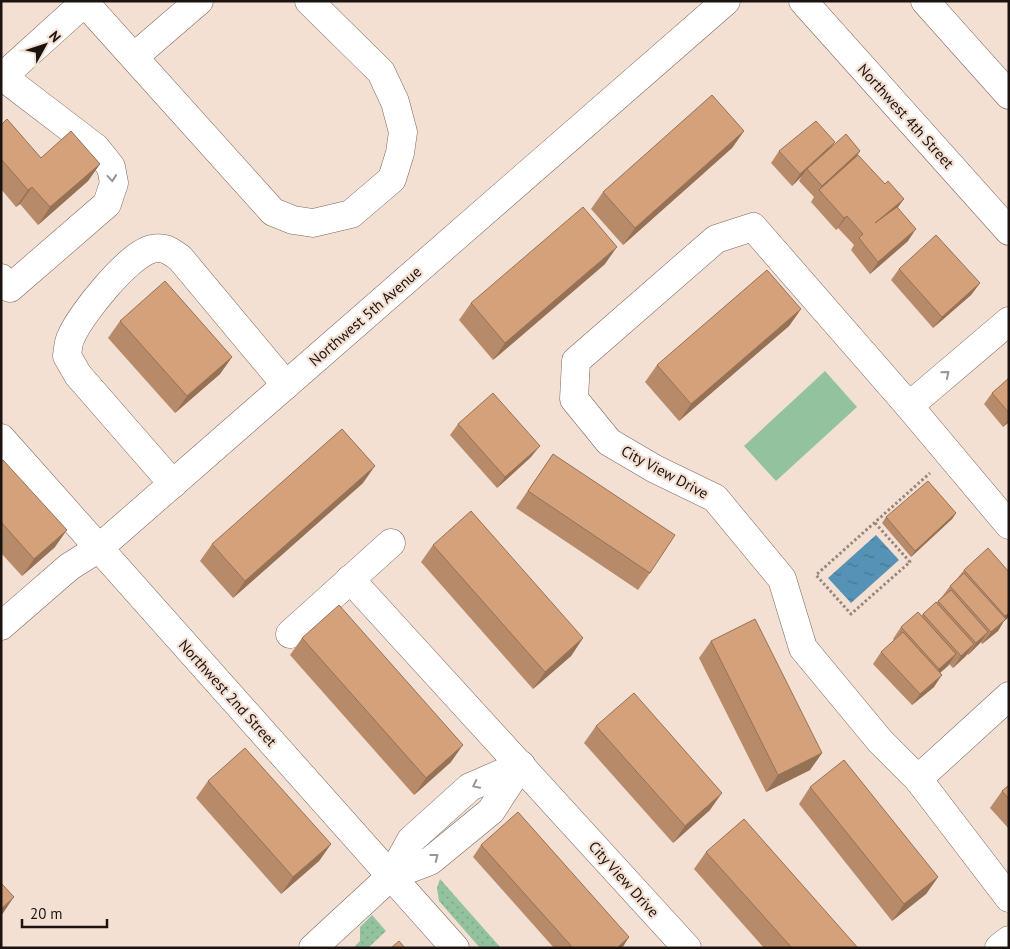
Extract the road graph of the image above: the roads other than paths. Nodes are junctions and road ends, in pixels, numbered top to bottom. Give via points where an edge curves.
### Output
1 (199, 1) edge
2 (308, 1) edge
3 (726, 1) edge
4 (803, 1) edge
5 (925, 1) edge
6 (86, 2) edge
7 (134, 57) junction
8 (2, 78) edge
9 (1009, 95) edge
10 (1009, 231) edge
11 (6, 283) edge
12 (1009, 321) edge
13 (286, 385) junction
14 (909, 406) junction
15 (1, 438) edge
16 (172, 484) junction
17 (1009, 525) edge
18 (391, 543) dead end
19 (99, 548) junction
20 (350, 579) junction
21 (1, 626) edge
22 (290, 634) dead end
23 (1009, 696) edge
24 (521, 766) junction
25 (918, 779) junction
26 (391, 876) junction
27 (1009, 898) edge
28 (1009, 940) edge
29 (313, 948) edge
30 (456, 948) edge
31 (687, 948) edge
32 (999, 948) edge

1 - 7 street
2 - 7 street via 380,72 395,102 402,132 392,179 352,214 313,223 273,212
3 - 13 street, Northwest 5th Avenue
4 - 10 street, Northwest 4th Street
5 - 9 street
6 - 7 street
6 - 8 street
8 -> 11 street via 96,148 111,167 114,183 107,204
14 -> 12 street
13 - 16 street, Northwest 5th Avenue
13 - 16 street via 180,258 166,248 151,249 133,258 99,295 70,337 67,356 78,375
14 - 17 street, City View Drive
14 - 25 street, City View Drive via 753,227 716,239 576,361 574,399 609,442 715,498 782,580 804,648 880,741
15 - 19 street, Northwest 2nd Street
16 - 19 street, Northwest 5th Avenue
18 - 20 street
19 - 21 street, Northwest 5th Avenue via 68,567
19 - 26 street, Northwest 2nd Street
20 - 22 street
20 - 24 street, City View Drive
23 - 25 street
24 - 26 street via 470,787 411,840
24 - 31 street, City View Drive
25 - 27 street, City View Drive
26 - 29 street
26 - 30 street, Northwest 2nd Street
28 - 32 street

